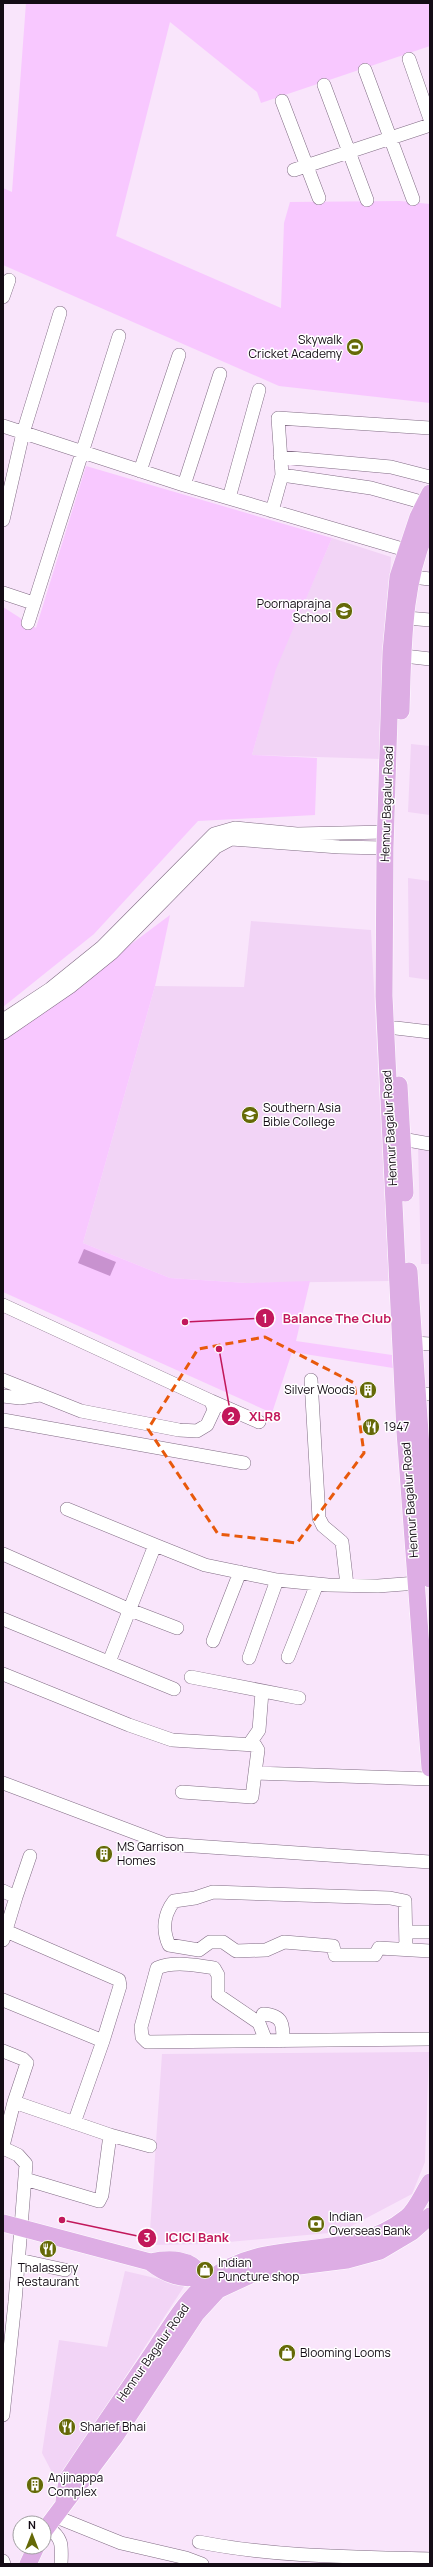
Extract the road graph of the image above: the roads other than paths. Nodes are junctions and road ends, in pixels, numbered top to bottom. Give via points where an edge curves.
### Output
1 (409, 58) dead end
2 (365, 70) dead end
3 (324, 85) dead end
4 (282, 101) dead end
5 (430, 119) edge
6 (430, 125) edge
7 (390, 138) junction
8 (349, 152) junction
9 (300, 168) junction
10 (318, 198) dead end
11 (413, 199) dead end
12 (367, 200) dead end
13 (9, 280) dead end
14 (3, 297) edge
15 (60, 313) dead end
16 (119, 336) dead end
17 (179, 355) dead end
18 (220, 374) dead end
19 (259, 390) dead end
20 (3, 426) edge
21 (430, 428) edge
22 (23, 433) junction
23 (81, 452) junction
24 (280, 457) junction
25 (140, 471) junction
26 (282, 475) junction
27 (430, 477) edge
28 (184, 485) junction
29 (229, 498) junction
30 (427, 498) edge
31 (272, 511) junction
32 (3, 520) edge
33 (430, 523) edge
34 (412, 552) junction
35 (412, 577) junction
36 (430, 579) edge
37 (3, 593) edge
38 (33, 603) junction
39 (407, 618) junction
40 (430, 620) edge
41 (28, 623) dead end
42 (404, 656) junction
43 (430, 659) edge
44 (396, 672) junction
45 (385, 840) junction
46 (190, 866) junction
47 (3, 1020) edge
48 (396, 1028) junction
49 (430, 1032) edge
50 (3, 1033) edge
51 (394, 1107) junction
52 (402, 1139) junction
53 (430, 1144) edge
54 (3, 1305) edge
55 (422, 1343) edge
56 (3, 1380) edge
57 (312, 1380) dead end
58 (424, 1394) edge
59 (40, 1395) junction
60 (3, 1396) edge
61 (211, 1401) junction
62 (81, 1412) junction
63 (3, 1420) edge
64 (259, 1422) dead end
65 (76, 1433) junction
66 (426, 1451) edge
67 (244, 1463) dead end
68 (67, 1509) dead end
69 (428, 1530) edge
70 (155, 1545) junction
71 (3, 1554) edge
72 (240, 1572) junction
73 (277, 1580) junction
74 (423, 1581) edge
75 (317, 1584) junction
76 (347, 1585) junction
77 (130, 1610) junction
78 (3, 1619) edge
79 (177, 1628) dead end
80 (213, 1641) dead end
81 (288, 1657) dead end
82 (249, 1658) dead end
83 (109, 1662) junction
84 (3, 1674) edge
85 (191, 1677) dead end
86 (174, 1689) dead end
87 (262, 1692) junction
88 (299, 1698) dead end
89 (250, 1743) junction
90 (430, 1768) edge
91 (255, 1773) junction
92 (430, 1779) edge
93 (3, 1783) edge
94 (182, 1792) dead end
95 (30, 1856) dead end
96 (430, 1862) edge
97 (3, 1891) edge
98 (16, 1897) junction
99 (406, 1932) junction
100 (430, 1932) edge
101 (5, 1936) edge
102 (406, 1949) junction
103 (430, 1950) edge
104 (3, 2000) edge
105 (263, 2014) dead end
106 (430, 2040) edge
107 (103, 2041) junction
108 (266, 2041) junction
109 (283, 2041) junction
110 (3, 2051) edge
111 (14, 2102) junction
112 (74, 2123) junction
113 (110, 2135) junction
114 (150, 2146) dead end
115 (3, 2147) edge
116 (25, 2179) junction
117 (430, 2182) edge
118 (430, 2216) edge
119 (3, 2223) edge
120 (22, 2228) junction
121 (430, 2230) edge
122 (412, 2232) junction
123 (19, 2260) junction
124 (65, 2270) dead end
125 (210, 2281) junction
126 (7, 2340) edge
127 (4, 2384) edge
128 (3, 2415) edge
129 (52, 2519) edge
130 (52, 2526) edge
131 (52, 2529) edge
132 (199, 2542) dead end
133 (164, 2558) edge
134 (430, 2559) edge
135 (300, 2560) edge
136 (340, 2561) edge
137 (61, 2564) edge
138 (202, 2564) edge

1 - 5 street
2 - 7 street
3 - 8 street
4 - 9 street
6 - 7 street
7 - 8 street
7 - 11 street
8 - 9 street
8 - 12 street
9 - 10 street
13 - 14 street
15 - 22 street
16 - 23 street
17 - 25 street
18 - 28 street
19 - 29 street
20 - 22 street
21 - 24 street via 278,418
22 - 23 street
22 - 32 street
23 - 25 street
23 - 38 street
24 - 26 street
24 - 27 street via 391,467
25 - 28 street
26 - 30 street
26 - 31 street
28 - 29 street
29 - 31 street
30 - 34 main road, Hennur Bagalur Road
31 - 34 street
33 - 34 main road, Hennur Bagalur Road
34 - 35 main road, Hennur Bagalur Road
34 - 44 main road, Hennur Bagalur Road via 398,577
35 - 36 street
35 - 39 main road, Hennur Bagalur Road
37 - 38 street
38 - 41 street
39 - 40 street
39 - 42 main road, Hennur Bagalur Road
42 - 43 street
42 - 44 main road, Hennur Bagalur Road
44 - 45 main road, Hennur Bagalur Road
44 - 48 main road, Hennur Bagalur Road
45 - 46 street via 339,847 231,839
45 - 51 main road, Hennur Bagalur Road via 384,996
46 - 47 street via 102,947 50,990
46 - 50 street via 112,953 70,987
48 - 49 street
48 - 51 main road, Hennur Bagalur Road
51 - 52 main road, Hennur Bagalur Road
51 - 74 main road, Hennur Bagalur Road via 405,1432
52 - 53 street
52 - 55 main road, Hennur Bagalur Road
54 - 61 street
55 - 58 main road, Hennur Bagalur Road
56 - 59 street
57 - 76 street via 319,1518 323,1526 342,1542
58 - 66 main road, Hennur Bagalur Road
59 - 60 street via 20,1398
59 - 62 street
61 - 62 street via 214,1410 207,1425 198,1431 179,1430
61 - 64 street
62 - 65 street
63 - 65 street
65 - 67 street
66 - 69 main road, Hennur Bagalur Road
68 - 70 street
69 - 74 main road, Hennur Bagalur Road
70 - 72 street via 205,1565
70 - 77 street
71 - 77 street
72 - 73 street
72 - 80 street
73 - 75 street
73 - 82 street
74 - 76 street
74 - 90 main road, Hennur Bagalur Road
75 - 76 street
75 - 81 street
77 - 79 street
77 - 83 street
78 - 83 street
83 - 86 street
84 - 89 street via 172,1740
85 - 87 street
87 - 88 street
87 - 89 street via 259,1730
89 - 91 street via 258,1750
91 - 92 street
91 - 94 street via 252,1797
93 - 96 street via 165,1844
95 - 98 street
97 - 98 street
98 - 101 street
99 - 100 street
99 - 102 street
99 - 102 street via 405,1901 390,1898 213,1892 174,1901 166,1911 164,1935 169,1945 199,1950 210,1942 223,1942 236,1951 266,1950 284,1942 333,1946 335,1955 375,1955 379,1948
101 - 107 street via 119,1980 120,1986
102 - 103 street
104 - 107 street
105 - 109 street via 278,2016 282,2020
106 - 109 street
107 - 112 street
108 - 108 street via 259,2023 218,1995 218,1974 214,1968 192,1964 157,1968 141,2027 142,2037 147,2042
108 - 109 street
110 - 111 street via 27,2063
111 - 112 street
111 - 115 street
112 - 113 street
113 - 114 street
113 - 116 street via 99,2201
115 - 116 street via 18,2155 26,2164
116 - 120 street
117 - 125 main road, Hennur Bagalur Road via 408,2217 380,2234 351,2244 250,2258
118 - 122 main road, Hennur Bagalur Road
119 - 120 main road
120 - 123 street
120 - 125 main road via 150,2262 168,2258 195,2266
121 - 122 main road
122 - 125 main road, Hennur Bagalur Road via 380,2251 348,2260 259,2271
123 - 124 street
123 - 126 street
125 - 129 main road, Hennur Bagalur Road via 192,2298 170,2326 67,2480 64,2502
126 - 127 street
127 - 128 street
130 - 133 street via 121,2543
131 - 137 street via 58,2534 62,2545
132 - 135 street
133 - 138 street
134 - 136 street
135 - 136 street

